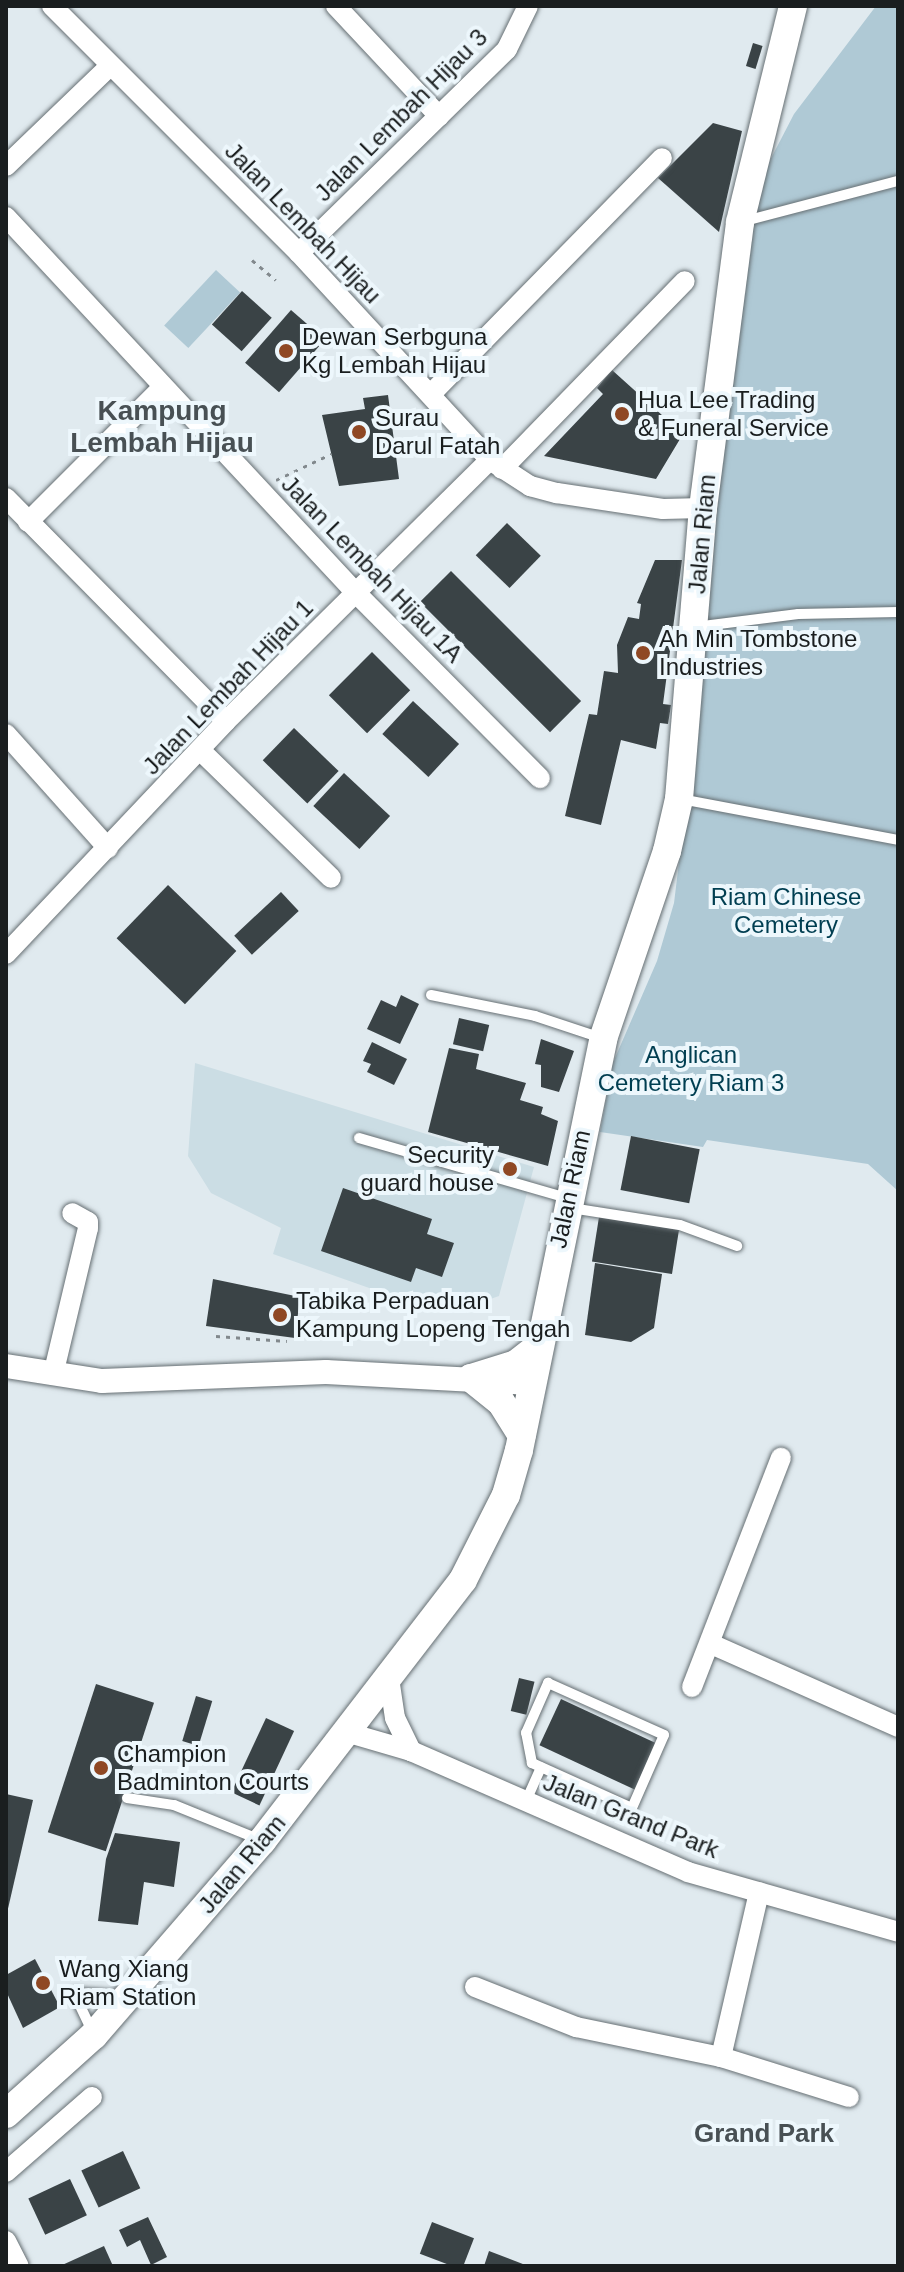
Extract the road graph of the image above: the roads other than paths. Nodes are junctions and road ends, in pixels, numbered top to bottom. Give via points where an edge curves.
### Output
1 (52, 6) edge
2 (336, 6) edge
3 (528, 6) edge
4 (793, 6) edge
5 (110, 66) junction
6 (439, 116) junction
7 (662, 158) dead end
8 (6, 166) edge
9 (898, 181) edge
10 (6, 217) edge
11 (740, 222) junction
12 (299, 253) junction
13 (685, 281) dead end
14 (162, 388) junction
15 (431, 394) junction
16 (496, 464) junction
17 (703, 508) junction
18 (15, 514) edge
19 (356, 593) junction
20 (898, 612) edge
21 (694, 627) junction
22 (226, 721) junction
23 (6, 734) edge
24 (202, 752) junction
25 (540, 778) dead end
26 (679, 799) junction
27 (898, 840) edge
28 (108, 848) junction
29 (331, 878) dead end
30 (6, 954) edge
31 (431, 995) dead end
32 (603, 1039) junction
33 (359, 1138) dead end
34 (566, 1203) junction
35 (72, 1213) dead end
36 (737, 1246) dead end
37 (538, 1347) junction
38 (6, 1366) edge
39 (53, 1375) junction
40 (471, 1378) junction
41 (531, 1383) junction
42 (522, 1435) junction
43 (781, 1458) dead end
44 (711, 1644) junction
45 (389, 1678) junction
46 (692, 1687) dead end
47 (898, 1727) edge
48 (349, 1733) junction
49 (411, 1751) junction
50 (541, 1767) junction
51 (127, 1798) dead end
52 (526, 1801) junction
53 (262, 1841) junction
54 (759, 1892) junction
55 (898, 1932) edge
56 (475, 1987) dead end
57 (128, 1996) junction
58 (94, 2035) junction
59 (721, 2057) junction
60 (92, 2097) dead end
61 (849, 2097) dead end
62 (6, 2114) edge
63 (6, 2172) edge
64 (6, 2241) edge
65 (19, 2266) edge

1 - 5 street, Jalan Lembah Hijau
2 - 6 street
3 - 6 street, Jalan Lembah Hijau 3 via 507,49
4 - 11 main road, Jalan Riam
5 - 8 street
5 - 12 street, Jalan Lembah Hijau
6 - 12 street, Jalan Lembah Hijau 3
7 - 15 street
9 - 11 lane
10 - 14 street, Jalan Lembah Hijau 1A
11 - 17 main road, Jalan Riam
12 - 15 street, Jalan Lembah Hijau
13 - 16 street, Jalan Lembah Hijau 1
14 - 18 street
14 - 19 street, Jalan Lembah Hijau 1A
15 - 16 street, Jalan Lembah Hijau
16 - 17 street, Jalan Lembah Hijau via 530,486 557,493 663,509
16 - 19 street, Jalan Lembah Hijau 1
17 - 21 main road, Jalan Riam
18 - 22 street
19 - 22 street, Jalan Lembah Hijau 1
19 - 25 street, Jalan Lembah Hijau 1A
20 - 21 lane via 798,614
21 - 26 main road, Jalan Riam
22 - 24 street, Jalan Lembah Hijau 1
23 - 28 street
24 - 28 street, Jalan Lembah Hijau 1
24 - 29 street
26 - 27 lane
26 - 32 main road, Jalan Riam via 667,851
28 - 30 street, Jalan Lembah Hijau 1
31 - 32 lane via 535,1016
32 - 34 main road, Jalan Riam
33 - 34 lane
34 - 36 lane via 680,1225
34 - 37 main road, Jalan Riam
35 - 39 street via 88,1222 88,1228
37 - 40 main road via 516,1364
37 - 41 main road, Jalan Riam
38 - 39 street
39 - 40 street via 102,1381 326,1372
40 - 41 street
40 - 42 main road via 501,1402
41 - 42 main road, Jalan Riam
42 - 45 main road, Jalan Riam via 489,1535 463,1580
43 - 44 street
44 - 46 street
44 - 47 street
45 - 48 main road, Jalan Riam
45 - 49 street via 395,1718
48 - 49 street, Jalan Grand Park
48 - 53 main road, Jalan Riam
49 - 52 street, Jalan Grand Park
50 - 50 lane via 532,1763 526,1733 548,1683 664,1735 632,1808
50 - 52 lane
51 - 53 lane via 174,1805
52 - 54 street, Jalan Grand Park via 688,1872
53 - 57 main road, Jalan Riam
54 - 55 street, Jalan Grand Park
54 - 59 street
56 - 59 street via 576,2027
57 - 58 main road, Jalan Riam
57 - 58 lane via 74,1993
58 - 62 main road, Jalan Riam
59 - 61 street
60 - 63 street
64 - 65 street

